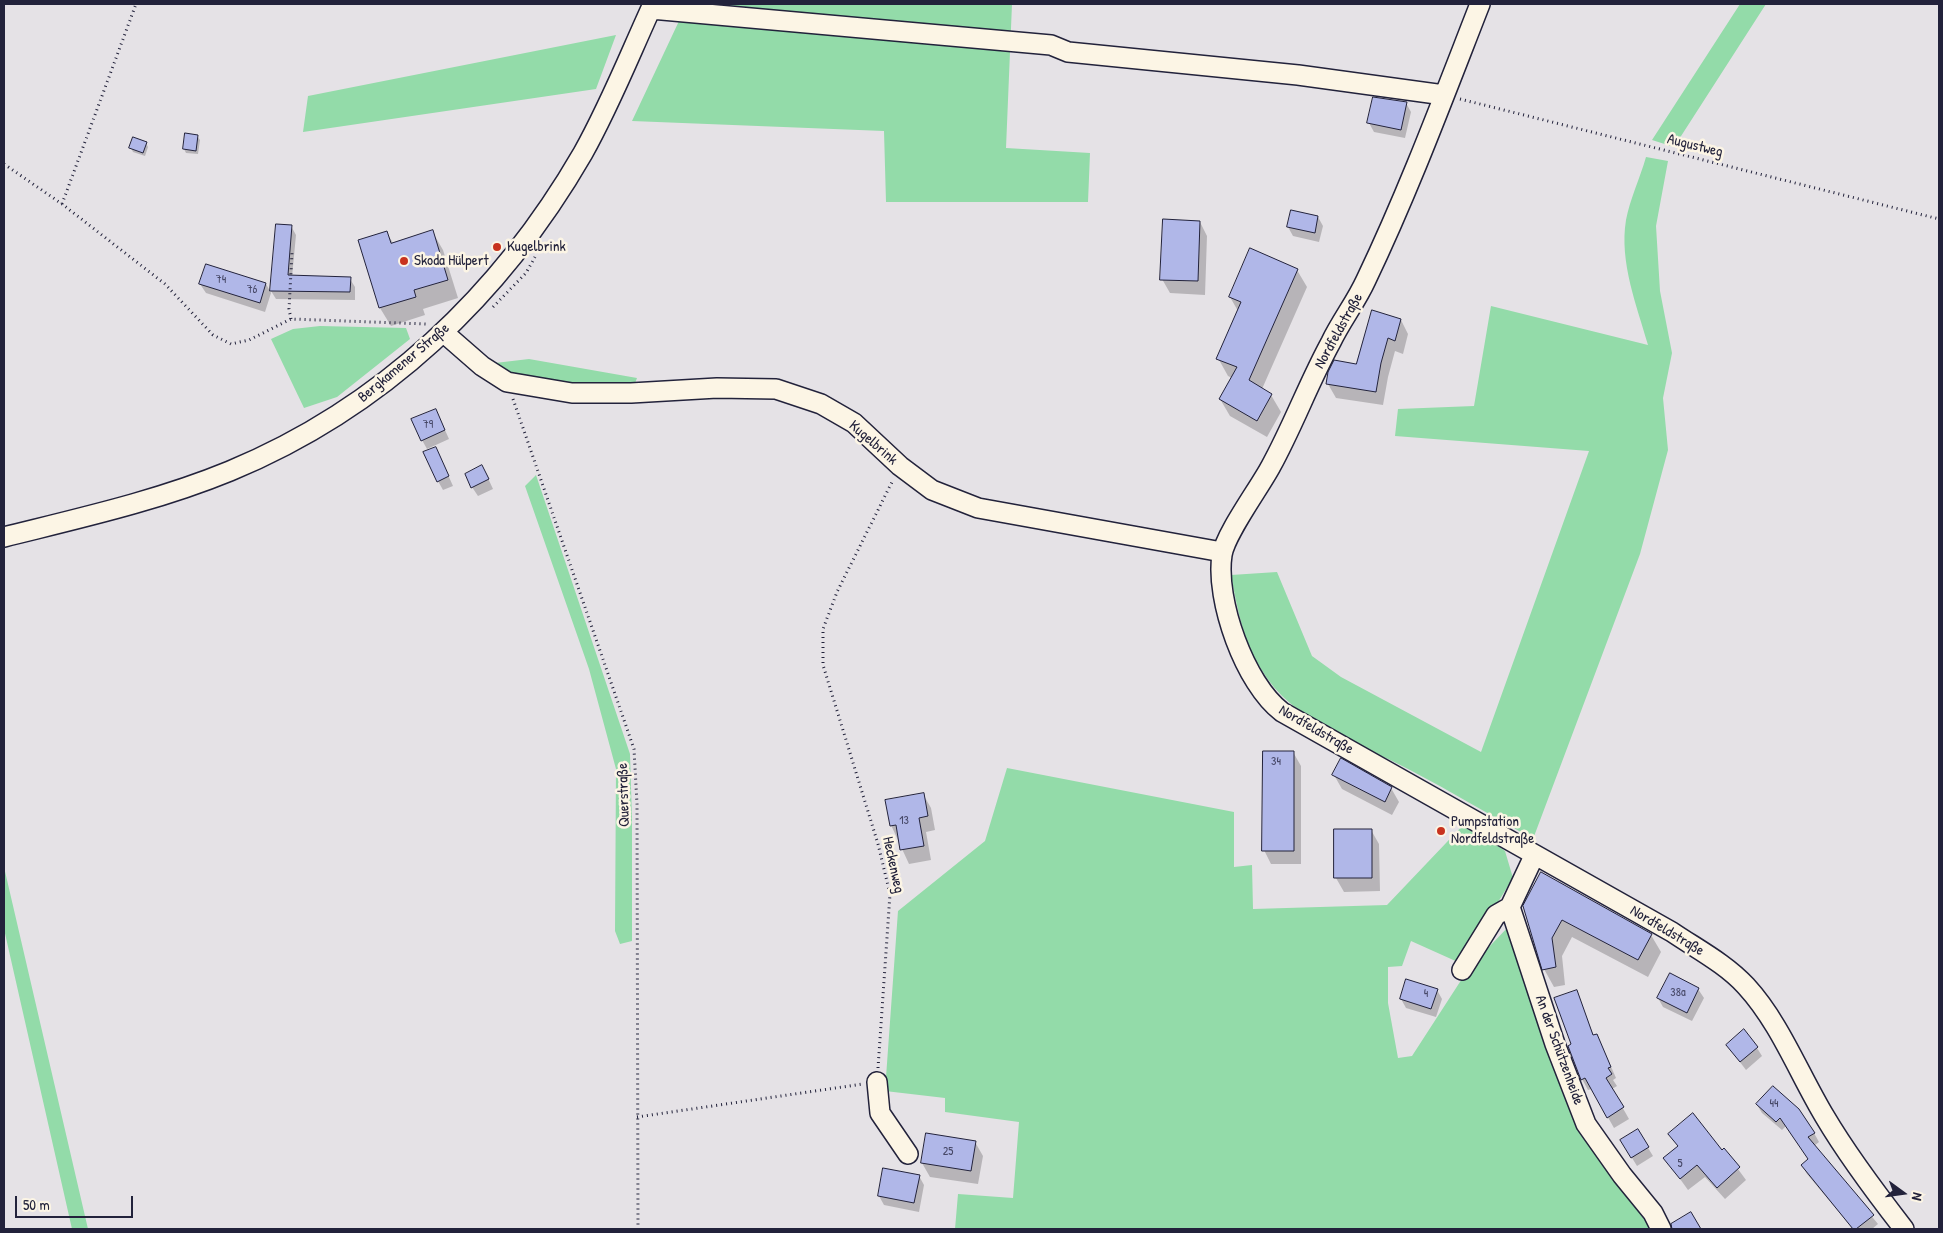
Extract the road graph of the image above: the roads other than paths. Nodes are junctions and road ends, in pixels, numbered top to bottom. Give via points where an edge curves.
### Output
1 (1480, 4) edge
2 (652, 6) edge
3 (1444, 95) junction
4 (443, 332) junction
5 (4, 538) edge
6 (1222, 552) junction
7 (1534, 856) junction
8 (1510, 907) junction
9 (1462, 970) dead end
10 (877, 1082) road end
11 (908, 1154) dead end
12 (1661, 1229) edge
13 (1904, 1229) edge

1 - 3 street, Nordfeldstraße
2 - 3 street via 1051,46 1068,52 1298,75
2 - 4 street, Bergkamener Straße via 609,103 559,193 509,263
3 - 6 street, Nordfeldstraße via 1366,282 1331,341 1272,465
4 - 5 street, Bergkamener Straße via 357,403 268,454 158,497
4 - 6 street, Kugelbrink via 482,366 507,382 572,393 776,389 821,404 854,423 900,466 932,490 978,508
6 - 7 street, Nordfeldstraße via 1219,573 1233,630 1250,672 1273,705
7 - 8 street
7 - 13 street, Nordfeldstraße via 1672,932 1745,985 1762,1005 1826,1118
8 - 9 street via 1496,914
8 - 12 street, An der Schützenheide via 1555,1044 1586,1124 1654,1214
10 - 11 street via 880,1113

